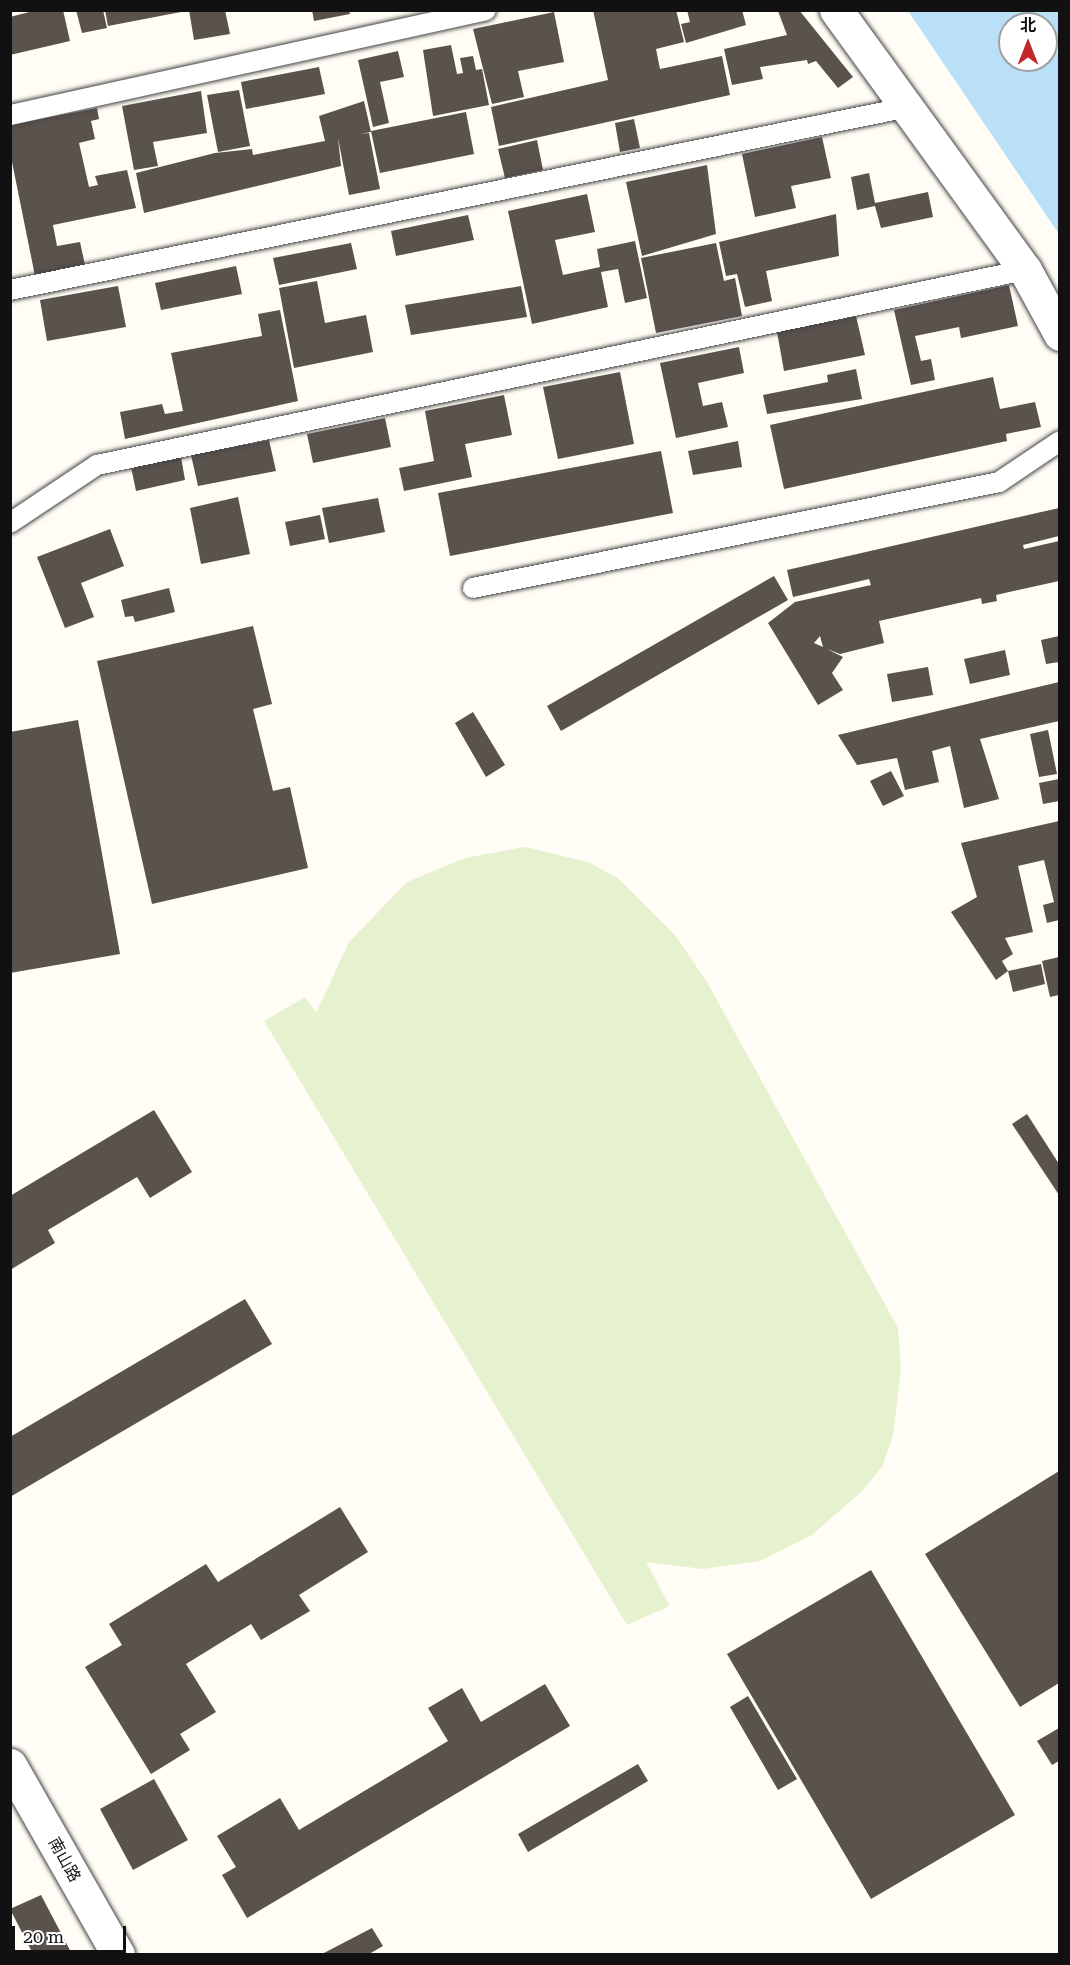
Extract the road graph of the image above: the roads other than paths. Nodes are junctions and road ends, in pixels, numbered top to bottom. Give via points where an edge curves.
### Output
1 (486, 10) edge
2 (836, 10) edge
3 (909, 107) junction
4 (10, 115) edge
5 (1025, 270) junction
6 (10, 290) edge
7 (1059, 334) edge
8 (1059, 441) edge
9 (10, 523) edge
10 (473, 588) dead end
11 (10, 1765) edge
12 (118, 1954) edge

1 - 4 lane
2 - 3 street
3 - 5 street
3 - 6 lane
5 - 7 street
5 - 9 lane via 97,465
8 - 10 lane via 999,482
11 - 12 street, 南山路

